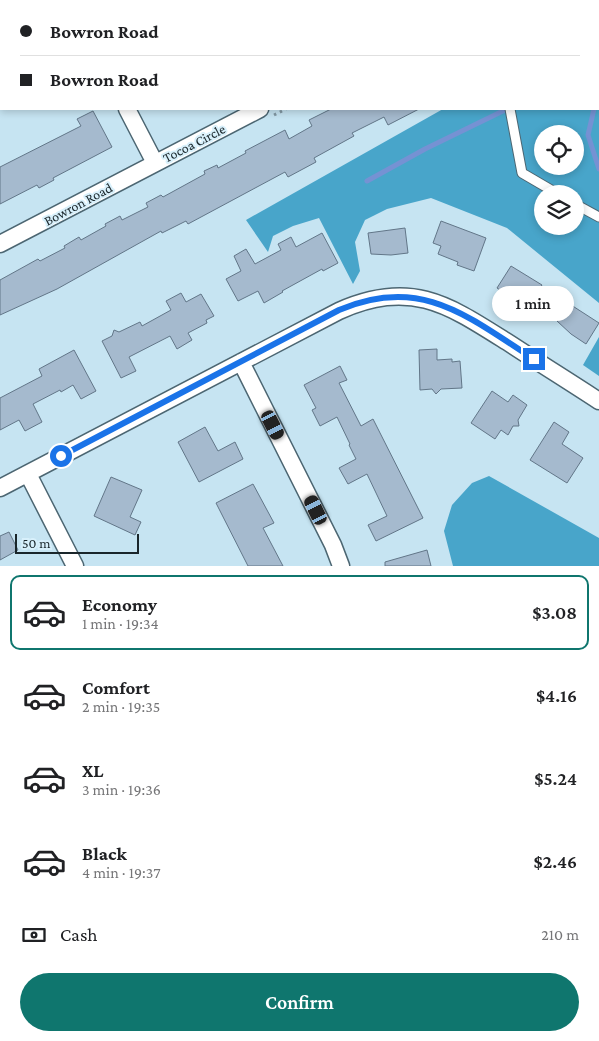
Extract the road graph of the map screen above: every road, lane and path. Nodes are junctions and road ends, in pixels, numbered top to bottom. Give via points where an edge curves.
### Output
1 (128, 110) edge
2 (258, 110) edge
3 (510, 110) edge
4 (155, 163) junction
5 (543, 185) edge
6 (584, 209) edge
7 (599, 217) edge
8 (0, 244) edge
9 (241, 362) junction
10 (599, 401) edge
11 (28, 474) junction
12 (0, 488) edge
13 (74, 566) edge
14 (342, 566) edge

1 - 4 street
2 - 4 street, Tocoa Circle
3 - 5 lane via 522,173
4 - 8 street, Bowron Road
6 - 7 lane
9 - 10 street via 355,303 408,297 425,299 457,311
9 - 11 street
9 - 14 street
11 - 12 street
11 - 13 street

